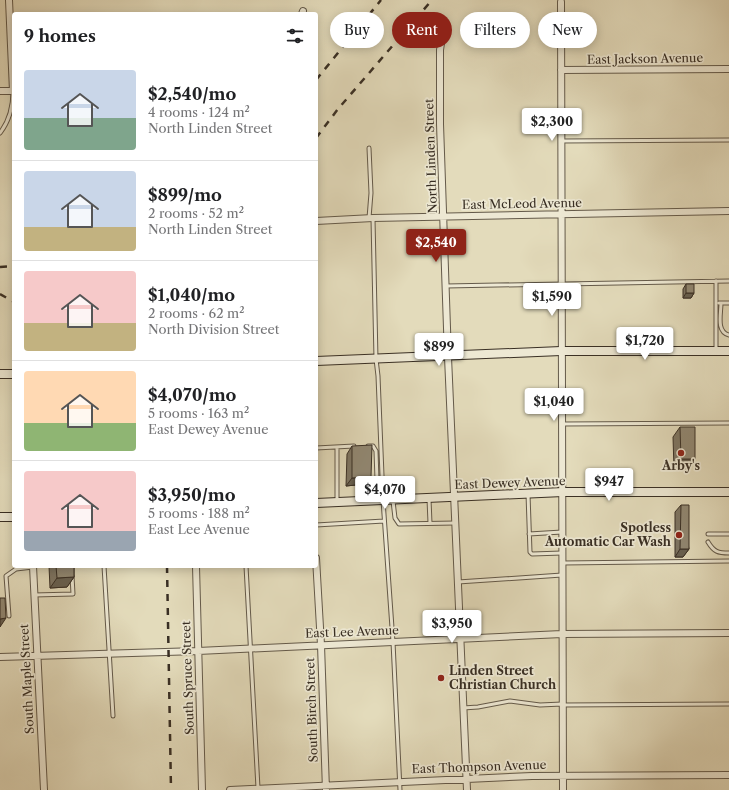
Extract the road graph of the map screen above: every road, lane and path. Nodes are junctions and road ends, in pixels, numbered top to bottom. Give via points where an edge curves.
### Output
1 (9, 0) edge
2 (561, 2) dead end
3 (440, 48) edge
4 (12, 55) edge
5 (729, 68) edge
6 (560, 70) junction
7 (0, 91) edge
8 (12, 91) edge
9 (12, 111) edge
10 (0, 133) edge
11 (729, 140) edge
12 (560, 141) junction
13 (369, 148) dead end
14 (729, 211) edge
15 (562, 214) junction
16 (444, 216) junction
17 (371, 218) junction
18 (318, 221) edge
19 (716, 281) junction
20 (729, 281) edge
21 (562, 282) junction
22 (446, 286) junction
23 (716, 303) junction
24 (721, 303) junction
25 (729, 303) edge
26 (729, 335) edge
27 (561, 351) junction
28 (716, 351) junction
29 (729, 351) edge
30 (448, 357) junction
31 (376, 359) junction
32 (318, 361) edge
33 (0, 374) edge
34 (12, 374) edge
35 (729, 423) edge
36 (563, 424) junction
37 (358, 446) edge
38 (366, 446) edge
39 (337, 447) junction
40 (318, 448) edge
41 (563, 492) junction
42 (729, 492) edge
43 (528, 494) junction
44 (454, 496) junction
45 (429, 497) junction
46 (393, 499) junction
47 (370, 500) junction
48 (383, 500) junction
49 (338, 502) junction
50 (318, 503) edge
51 (0, 517) edge
52 (12, 517) edge
53 (384, 521) junction
54 (430, 523) junction
55 (455, 523) junction
56 (318, 525) edge
57 (562, 532) junction
58 (529, 534) junction
59 (708, 534) dead end
60 (729, 534) edge
61 (708, 542) dead end
62 (562, 553) junction
63 (729, 553) edge
64 (729, 561) edge
65 (562, 563) junction
66 (22, 568) edge
67 (33, 568) edge
68 (104, 568) edge
69 (196, 568) edge
70 (246, 568) edge
71 (317, 568) edge
72 (72, 573) edge
73 (562, 575) junction
74 (458, 582) junction
75 (34, 596) junction
76 (9, 616) dead end
77 (729, 633) edge
78 (562, 634) junction
79 (460, 639) junction
80 (393, 642) junction
81 (321, 645) junction
82 (250, 648) junction
83 (198, 651) junction
84 (110, 654) junction
85 (37, 656) junction
86 (0, 657) edge
87 (562, 704) junction
88 (729, 704) edge
89 (464, 708) junction
90 (113, 716) dead end
91 (729, 774) edge
92 (563, 775) junction
93 (467, 780) junction
94 (400, 782) junction
95 (326, 788) edge
96 (258, 789) edge
97 (44, 790) edge
98 (202, 790) edge
99 (230, 790) edge
100 (400, 790) edge
101 (467, 790) edge
102 (563, 790) edge

1 - 4 street
2 - 6 street
3 - 16 street, North Linden Street
5 - 6 street, East Jackson Avenue
6 - 12 street
7 - 8 street
9 - 10 lane
11 - 12 lane
12 - 15 street
13 - 17 lane
14 - 15 street, East McLeod Avenue
15 - 16 street, East McLeod Avenue
15 - 21 street
16 - 17 street, East McLeod Avenue
16 - 22 street, North Linden Street
17 - 18 street, East McLeod Avenue
17 - 31 lane
19 - 20 lane
19 - 21 lane
19 - 23 lane
21 - 22 lane
21 - 27 street
22 - 30 street, North Linden Street
23 - 24 lane
23 - 28 lane
24 - 25 lane
24 - 26 lane via 721,329 724,334
27 - 28 main road
27 - 30 main road
27 - 36 street
28 - 29 main road
30 - 31 main road
30 - 44 street, North Linden Street
31 - 32 main road
31 - 48 lane
33 - 34 main road
35 - 36 lane
36 - 41 street
37 - 39 lane
38 - 47 lane via 373,446 376,451 377,480 370,488
39 - 40 lane
39 - 49 lane
41 - 42 main road, East Dewey Avenue
41 - 43 main road, East Dewey Avenue
41 - 57 street
43 - 44 main road, East Dewey Avenue
43 - 58 lane
44 - 45 main road, East Dewey Avenue
44 - 55 street, North Linden Street
45 - 46 main road, East Dewey Avenue
45 - 54 lane
46 - 48 main road, East Dewey Avenue
46 - 54 lane via 395,518 399,524
47 - 48 main road, East Dewey Avenue
47 - 49 main road, East Dewey Avenue
48 - 53 lane
49 - 50 main road, East Dewey Avenue
51 - 52 main road
53 - 56 lane
53 - 80 lane
54 - 55 lane
55 - 74 street, North Linden Street
57 - 58 lane
57 - 62 street
58 - 62 lane via 532,554
59 - 60 lane
61 - 63 lane via 712,550
62 - 65 street
64 - 65 lane
65 - 73 street
66 - 76 lane via 6,576
67 - 75 street, South Maple Street
68 - 84 lane via 107,640
69 - 83 street, South Spruce Street
70 - 82 lane
71 - 81 street, South Birch Street
72 - 75 lane via 73,594
73 - 74 lane
73 - 78 street
74 - 79 street, North Linden Street
75 - 85 street, South Maple Street
77 - 78 street, East Lee Avenue
78 - 79 street, East Lee Avenue
78 - 87 street
79 - 80 street, East Lee Avenue
79 - 89 street, North Linden Street
80 - 81 street, East Lee Avenue
80 - 94 lane
81 - 82 street, East Lee Avenue
81 - 95 street, South Birch Street
82 - 83 street, East Lee Avenue
82 - 96 lane
83 - 84 street, East Lee Avenue
83 - 98 street, South Spruce Street
84 - 85 street, East Lee Avenue
84 - 90 lane
85 - 86 street, East Lee Avenue
85 - 97 street, South Maple Street
87 - 88 lane
87 - 89 lane via 540,705 510,701
87 - 92 street
89 - 93 street, North Linden Street
91 - 92 street, East Thompson Avenue
92 - 93 street, East Thompson Avenue
92 - 102 street
93 - 94 street, East Thompson Avenue
93 - 101 street, North Linden Street
94 - 95 street, East Thompson Avenue
94 - 100 lane
95 - 96 street, East Thompson Avenue
96 - 99 street, East Thompson Avenue

